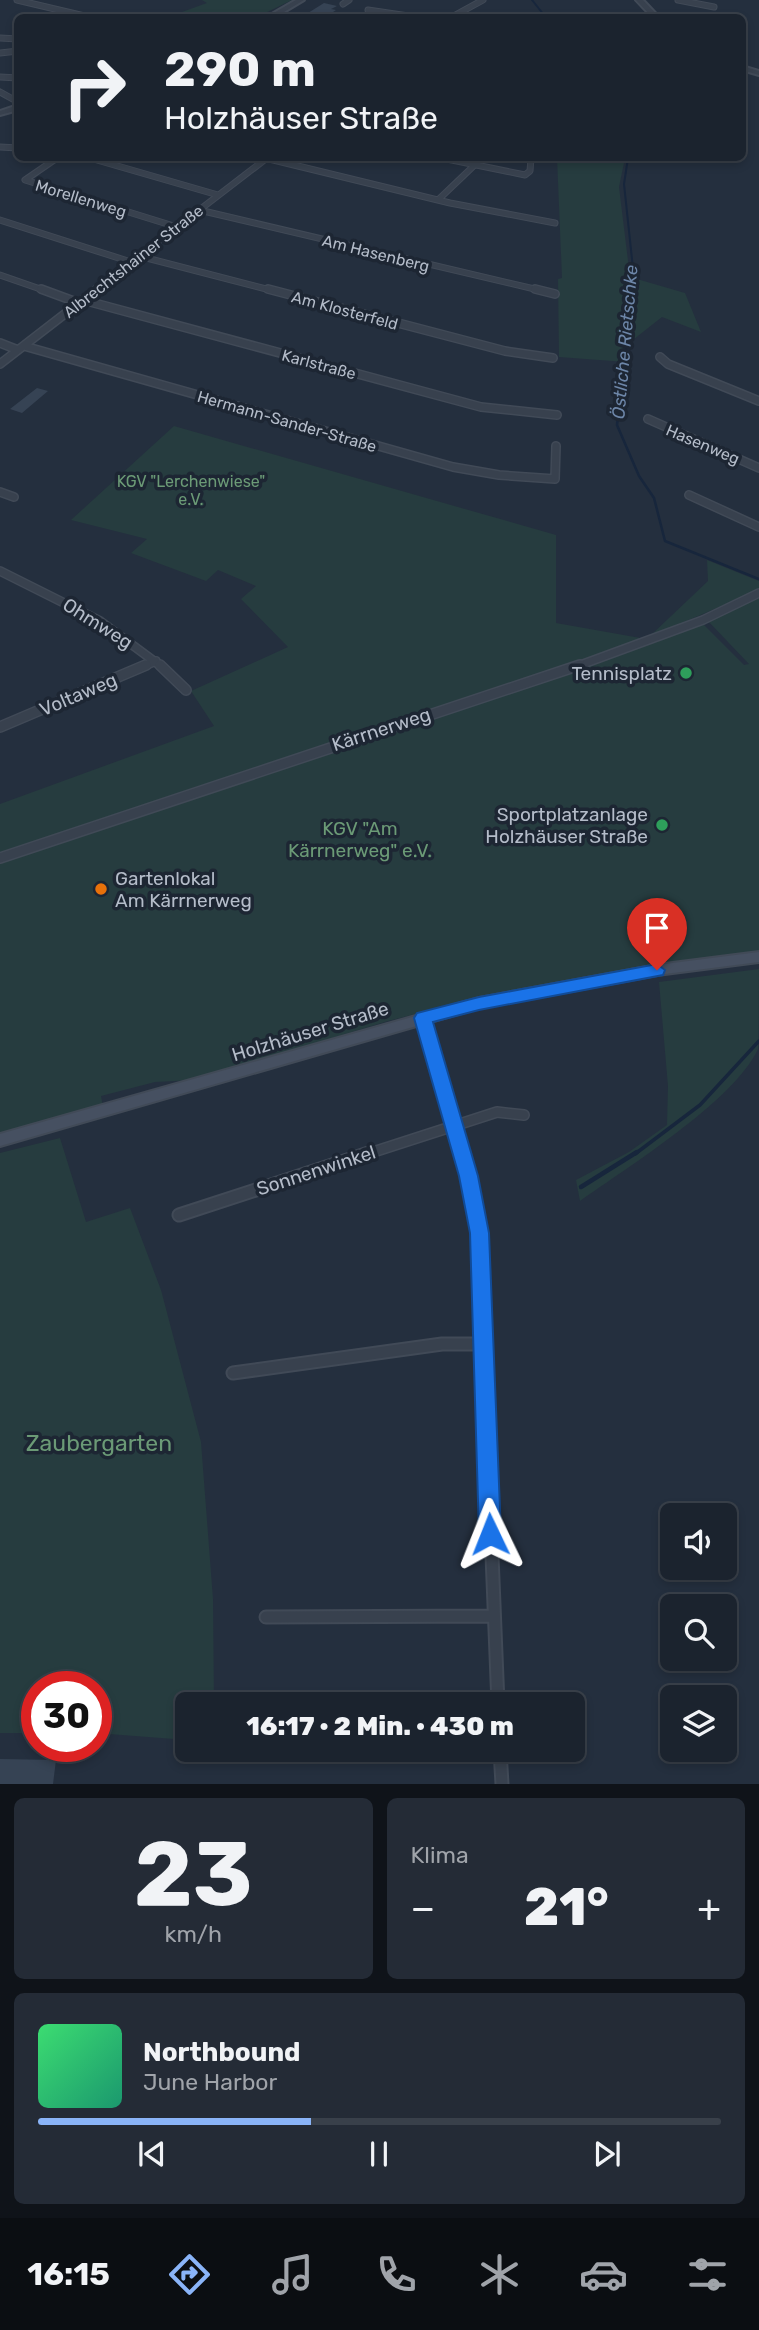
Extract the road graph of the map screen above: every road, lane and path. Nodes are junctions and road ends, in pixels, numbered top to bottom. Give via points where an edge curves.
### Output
1 (17, 0) edge
2 (302, 0) edge
3 (349, 0) edge
4 (482, 0) edge
5 (639, 0) edge
6 (678, 0) edge
7 (343, 4) dead end
8 (714, 7) dead end
9 (369, 10) dead end
10 (69, 12) junction
11 (65, 14) edge
12 (77, 14) edge
13 (276, 14) edge
14 (396, 14) edge
15 (457, 14) edge
16 (653, 14) edge
17 (53, 161) edge
18 (100, 161) edge
19 (262, 161) edge
20 (279, 161) edge
21 (464, 161) edge
22 (479, 161) edge
23 (531, 161) edge
24 (475, 165) junction
25 (218, 195) junction
26 (440, 198) junction
27 (198, 210) junction
28 (0, 220) edge
29 (555, 223) dead end
30 (177, 226) junction
31 (139, 256) junction
32 (131, 262) junction
33 (0, 275) edge
34 (555, 294) dead end
35 (81, 302) junction
36 (0, 343) edge
37 (21, 348) junction
38 (660, 357) dead end
39 (553, 358) dead end
40 (0, 364) edge
41 (759, 401) edge
42 (557, 415) dead end
43 (648, 419) dead end
44 (556, 446) dead end
45 (759, 468) edge
46 (0, 492) edge
47 (689, 495) dead end
48 (14, 497) dead end
49 (759, 527) edge
50 (0, 571) edge
51 (759, 593) edge
52 (156, 661) junction
53 (186, 691) dead end
54 (0, 727) edge
55 (0, 858) edge
56 (759, 957) edge
57 (423, 1018) junction
58 (524, 1115) dead end
59 (454, 1125) junction
60 (0, 1140) edge
61 (179, 1215) dead end
62 (482, 1344) junction
63 (233, 1373) dead end
64 (494, 1616) junction
65 (265, 1617) dead end
66 (497, 1692) edge
67 (501, 1762) edge
68 (502, 1784) edge

1 - 10 street
2 - 13 street
3 - 7 street
4 - 15 street
5 - 16 street
6 - 8 street
9 - 14 street
10 - 11 street
10 - 12 street
17 - 30 street, Morellenweg via 25,180
18 - 25 street
19 - 25 street, Albrechtshainer Straße
20 - 26 street
21 - 24 street
22 - 24 street
23 - 24 street via 525,175
24 - 26 street
25 - 27 street, Albrechtshainer Straße
26 - 29 street
27 - 30 street, Albrechtshainer Straße
27 - 34 street, Am Hasenberg
28 - 32 street
30 - 31 street, Albrechtshainer Straße
31 - 32 street, Albrechtshainer Straße
31 - 39 street, Am Klosterfeld via 505,351
32 - 35 street, Albrechtshainer Straße
33 - 35 street, Karlstraße
35 - 37 street, Albrechtshainer Straße
35 - 42 street, Karlstraße via 481,407
36 - 37 street, Hermann-Sander-Straße
37 - 40 street, Albrechtshainer Straße
37 - 44 street, Hermann-Sander-Straße via 453,467 555,479
38 - 41 street
43 - 45 street, Hasenweg
46 - 48 street
47 - 49 street
50 - 52 street, Ohmweg via 76,607
51 - 55 street, Kärrnerweg via 703,620 573,668
52 - 53 street, Ohmweg
52 - 54 street, Voltaweg
56 - 57 main road, Holzhäuser Straße via 564,986
57 - 59 street
57 - 60 main road, Holzhäuser Straße
58 - 59 street, Sonnenwinkel via 496,1112
59 - 61 street, Sonnenwinkel
59 - 62 street via 479,1233
62 - 63 street via 442,1344
62 - 64 street
64 - 65 street
64 - 66 street
67 - 68 street

